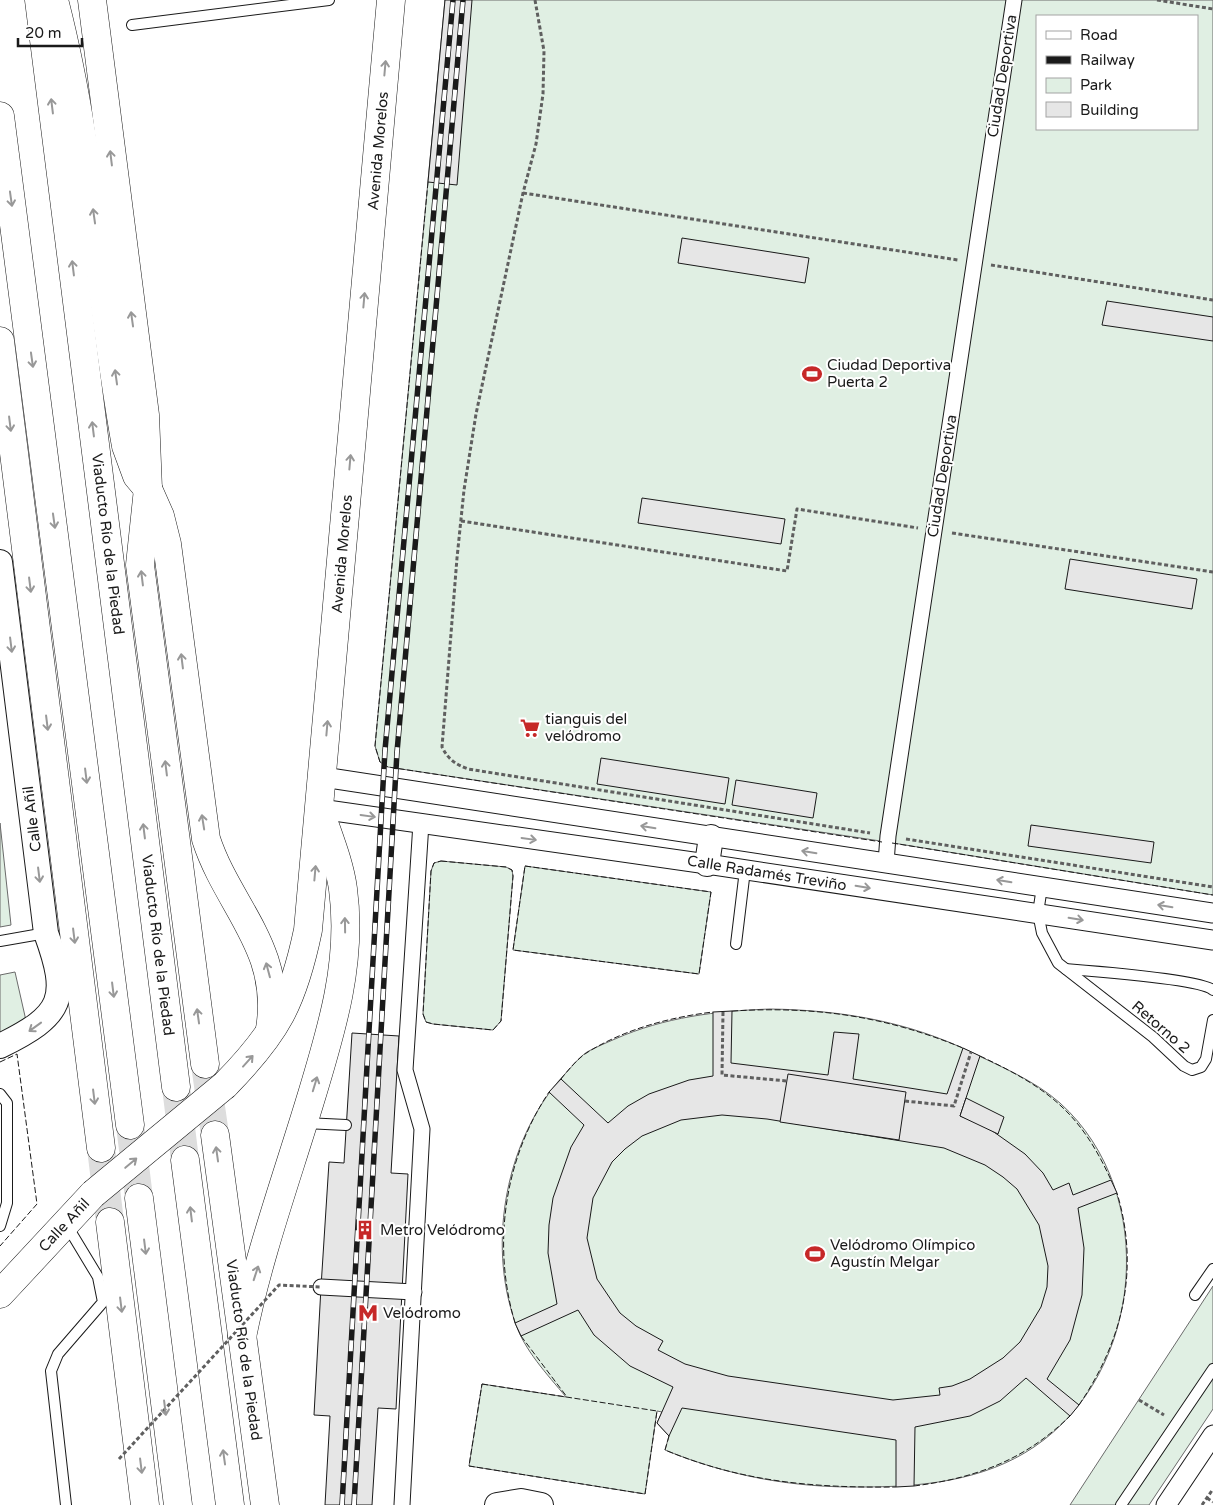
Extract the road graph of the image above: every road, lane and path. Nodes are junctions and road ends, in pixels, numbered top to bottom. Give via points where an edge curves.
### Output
1 (38, 0) edge
2 (54, 0) edge
3 (92, 0) edge
4 (330, 0) edge
5 (391, 0) edge
6 (535, 0) edge
7 (1014, 0) edge
8 (1157, 0) edge
9 (1213, 9) edge
10 (132, 25) dead end
11 (0, 116) edge
12 (523, 193) junction
13 (974, 263) junction
14 (1213, 300) edge
15 (0, 341) edge
16 (148, 489) junction
17 (461, 521) junction
18 (934, 530) junction
19 (0, 562) edge
20 (1213, 572) edge
21 (3, 600) edge
22 (323, 777) junction
23 (320, 810) junction
24 (421, 824) junction
25 (888, 836) junction
26 (711, 837) junction
27 (707, 864) junction
28 (886, 864) junction
29 (745, 870) junction
30 (1042, 887) junction
31 (1213, 887) edge
32 (1038, 913) junction
33 (1213, 913) edge
34 (46, 933) junction
35 (1213, 940) edge
36 (0, 941) edge
37 (736, 944) dead end
38 (1065, 969) junction
39 (1213, 990) edge
40 (723, 1012) dead end
41 (1213, 1020) edge
42 (269, 1035) junction
43 (0, 1046) edge
44 (972, 1052) dead end
45 (205, 1064) tunnel mouth
46 (787, 1081) dead end
47 (225, 1084) joint
48 (176, 1087) tunnel mouth
49 (0, 1094) edge
50 (905, 1100) dead end
51 (304, 1123) junction
52 (130, 1125) tunnel mouth
53 (346, 1125) dead end
54 (215, 1136) tunnel mouth
55 (101, 1148) tunnel mouth
56 (185, 1160) tunnel mouth
57 (139, 1198) tunnel mouth
58 (66, 1222) junction
59 (110, 1222) tunnel mouth
60 (0, 1226) edge
61 (1213, 1269) edge
62 (321, 1287) joint
63 (414, 1292) junction
64 (0, 1294) edge
65 (1195, 1295) dead end
66 (242, 1337) junction
67 (1213, 1369) edge
68 (1139, 1400) dead end
69 (1177, 1423) junction
70 (1213, 1434) edge
71 (119, 1459) dead end
72 (1213, 1488) edge
73 (1207, 1498) junction
74 (1213, 1502) edge
75 (66, 1505) edge
76 (145, 1505) edge
77 (178, 1505) edge
78 (230, 1505) edge
79 (264, 1505) edge
80 (402, 1505) edge
81 (497, 1505) edge
82 (542, 1505) edge
83 (1121, 1505) edge
84 (1166, 1505) edge
85 (1202, 1505) edge

48 -> 1 main road, Viaducto Río de la Piedad
16 -> 2 main road via 137,476 126,446 90,183
16 -> 3 main road, Viaducto Río de la Piedad via 144,401
4 - 10 lane
22 -> 5 main road, Avenida Morelos
6 - 12 path via 544,52 543,94 536,144
7 - 13 street, Ciudad Deportiva
8 - 9 path
11 -> 52 main road
12 - 13 path
12 - 17 path via 476,414
13 - 14 path
13 - 18 street, Ciudad Deportiva
15 -> 55 main road
42 -> 16 main road via 272,997 267,966 243,910 215,864 206,838 167,544 160,516
45 -> 16 main road, Viaducto Río de la Piedad via 140,565
17 - 18 path via 787,571 796,509
17 - 25 path via 442,747 456,765 714,810
18 - 20 path
18 - 25 street, Ciudad Deportiva
19 - 21 street, Calle Añil
21 -> 34 street, Calle Añil
22 - 23 main road, Avenida Morelos
26 -> 22 street, Calle Radamés Treviño
23 -> 24 street, Calle Radamés Treviño
42 -> 23 main road, Avenida Morelos via 294,989 302,961 312,901
51 -> 23 main road via 334,1022 345,939 343,890
24 -> 27 street, Calle Radamés Treviño
24 - 63 street via 405,1070 422,1129
25 - 28 street, Ciudad Deportiva
25 - 31 path
26 - 27 street
28 -> 26 street, Calle Radamés Treviño
27 - 29 street, Calle Radamés Treviño
30 -> 28 street, Calle Radamés Treviño
29 -> 32 street, Calle Radamés Treviño
29 - 37 lane
30 - 32 lane
33 -> 30 street, Calle Radamés Treviño
32 -> 35 street, Calle Radamés Treviño
32 - 38 lane, Retorno 2 via 1043,938
34 - 36 lane
34 -> 43 street, Calle Añil via 58,966 56,1001 36,1028
38 - 39 lane, Retorno 2 via 1206,985
38 - 41 lane, Retorno 2 via 1192,1070 1202,1068 1206,1059
40 - 46 path via 722,1075
47 -> 42 main road, Avenida Morelos via 250,1060
44 - 50 path via 954,1106
58 -> 47 main road, Calle Añil, bridge via 93,1194
49 - 60 lane via 7,1103 7,1203
51 - 53 lane
66 -> 51 main road via 254,1280
66 -> 54 main road, Viaducto Río de la Piedad
78 -> 56 main road
57 -> 77 main road
58 - 64 main road, Calle Añil
58 - 75 lane via 98,1277 102,1302 58,1354 51,1371
59 -> 76 main road
61 - 65 lane
62 - 63 street
62 - 71 path, bridge via 279,1285
63 - 80 street
66 - 79 main road, Viaducto Río de la Piedad
67 - 69 lane
68 - 69 path
69 - 83 lane
70 - 84 street
72 - 73 path
73 - 74 path
73 - 85 path
81 - 82 street via 521,1501

